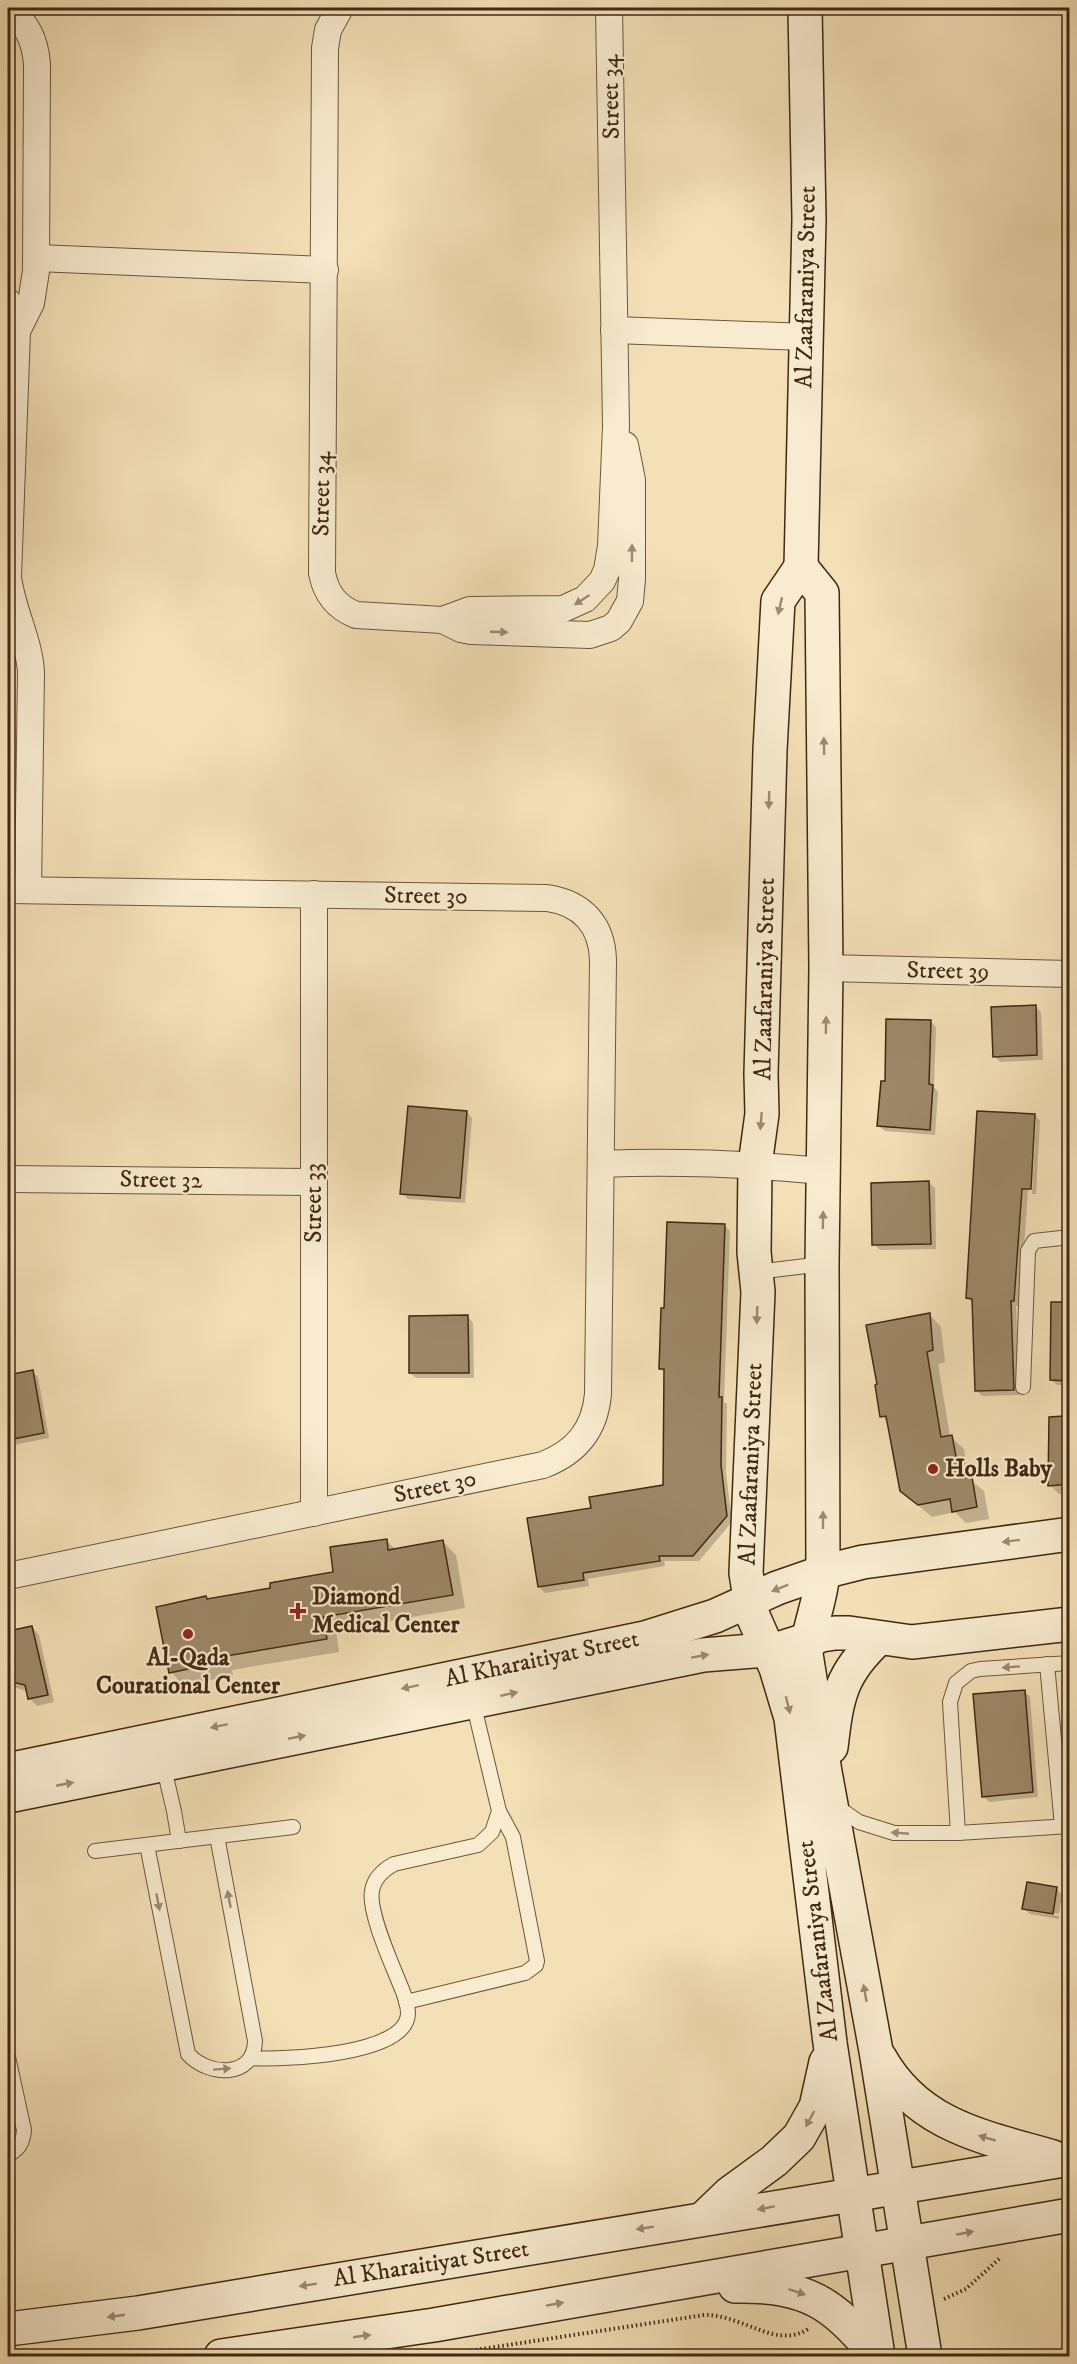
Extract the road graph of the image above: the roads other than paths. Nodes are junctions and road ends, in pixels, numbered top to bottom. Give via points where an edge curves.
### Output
1 (340, 8) edge
2 (609, 8) edge
3 (805, 8) edge
4 (8, 9) edge
5 (37, 258) junction
6 (325, 270) junction
7 (8, 302) edge
8 (614, 330) junction
9 (17, 331) junction
10 (807, 337) junction
11 (616, 426) junction
12 (801, 567) junction
13 (10, 603) edge
14 (443, 620) junction
15 (18, 890) edge
16 (314, 894) junction
17 (826, 968) junction
18 (1070, 974) edge
19 (601, 1164) junction
20 (755, 1165) junction
21 (823, 1171) junction
22 (8, 1179) edge
23 (314, 1182) junction
24 (1070, 1237) edge
25 (822, 1264) junction
26 (757, 1272) junction
27 (1023, 1387) dead end
28 (314, 1513) junction
29 (1070, 1534) edge
30 (824, 1572) junction
31 (8, 1576) edge
32 (749, 1602) junction
33 (1070, 1624) edge
34 (879, 1638) junction
35 (808, 1639) junction
36 (766, 1650) junction
37 (1070, 1662) edge
38 (1047, 1664) junction
39 (473, 1702) junction
40 (163, 1764) junction
41 (8, 1770) edge
42 (828, 1786) junction
43 (8, 1796) edge
44 (499, 1811) junction
45 (1066, 1826) edge
46 (293, 1827) dead end
47 (958, 1833) junction
48 (217, 1836) junction
49 (179, 1841) junction
50 (147, 1845) junction
51 (95, 1851) dead end
52 (406, 2002) junction
53 (830, 2043) junction
54 (876, 2051) junction
55 (8, 2056) edge
56 (251, 2058) junction
57 (8, 2155) edge
58 (1066, 2159) edge
59 (898, 2186) junction
60 (853, 2193) junction
61 (1070, 2215) edge
62 (703, 2219) junction
63 (907, 2244) junction
64 (862, 2250) junction
65 (655, 2286) junction
66 (8, 2329) edge
67 (221, 2356) edge
68 (877, 2356) edge
69 (926, 2356) edge

1 - 6 street, Street 34 via 328,30 325,48
2 - 8 street, Street 34
3 - 10 street, Al Zaafaraniya Street
4 - 5 street via 26,27 36,51
5 - 6 street
5 - 9 street via 31,303
6 - 14 street, Street 34 via 324,582 333,599 356,615
7 - 9 street
8 - 10 street
8 - 11 street, Street 34
9 - 13 street
10 - 12 street, Al Zaafaraniya Street
11 -> 14 street, Street 34 via 610,558 594,591 563,609 470,610
14 -> 11 street, Street 34 via 471,631 590,635 619,621 632,591 632,480
17 -> 12 street, Al Zaafaraniya Street via 822,593
12 -> 20 street, Al Zaafaraniya Street via 778,602 770,750 763,1094
13 - 15 street via 26,638 31,672
15 - 16 street, Street 30
16 - 19 street, Street 30 via 547,898 567,902 584,912 603,947
16 - 23 street, Street 33
17 - 18 street, Street 39
21 -> 17 street, Al Zaafaraniya Street
19 - 20 street
19 - 28 street, Street 30 via 597,1407 578,1444 543,1465
20 - 21 street
20 - 26 street, Al Zaafaraniya Street
25 -> 21 street, Al Zaafaraniya Street
22 - 23 street, Street 32
23 - 28 street, Street 33
24 - 27 lane via 1034,1241 1028,1251
25 - 26 lane
30 -> 25 street, Al Zaafaraniya Street
26 -> 32 street, Al Zaafaraniya Street via 746,1574
28 - 31 street, Street 30
29 -> 30 street, Al Kharaitiyat Street via 863,1562
30 -> 32 street, Al Kharaitiyat Street
30 - 35 street, Al Zaafaraniya Street
32 - 36 street, Al Zaafaraniya Street
32 -> 41 street, Al Kharaitiyat Street via 645,1638
33 - 34 street, Al Kharaitiyat Street via 929,1641
34 - 35 street, Al Kharaitiyat Street via 842,1633
34 - 42 street via 852,1667 842,1685 836,1703
35 - 36 street, Al Kharaitiyat Street
35 - 42 street, Al Zaafaraniya Street via 807,1673
39 -> 36 street, Al Kharaitiyat Street via 703,1655
36 -> 53 street, Al Zaafaraniya Street via 776,1668 791,1718
37 - 38 lane
38 - 45 lane
38 -> 47 lane via 980,1669 956,1683 950,1713
40 -> 39 street, Al Kharaitiyat Street
39 - 44 lane
43 -> 40 street, Al Kharaitiyat Street
40 - 49 lane
47 -> 42 lane via 912,1834 876,1829 859,1822
54 -> 42 street, Al Zaafaraniya Street
44 - 52 lane via 492,1832 478,1845 394,1864 376,1879 371,1901
44 - 52 lane via 513,1837 536,1965 525,1973
45 - 47 lane
46 - 48 lane
48 - 49 lane
56 -> 48 lane via 255,2041
49 - 50 lane
50 - 51 lane
50 -> 56 lane via 188,2054 196,2063 217,2071
52 - 56 lane via 408,2014 401,2029 372,2044 310,2057
53 - 60 street, Al Zaafaraniya Street
53 -> 62 street via 816,2107 799,2137
58 -> 54 street via 967,2132 933,2115 900,2086
54 - 59 street, Al Zaafaraniya Street
55 - 57 lane via 24,2139
58 - 59 street, Al Kharaitiyat Street
59 - 60 street, Al Kharaitiyat Street
59 - 63 street, Al Zaafaraniya Street
60 -> 62 street, Al Kharaitiyat Street
60 - 64 street, Al Zaafaraniya Street
63 -> 61 street
62 -> 66 street, Al Kharaitiyat Street via 138,2313
63 - 64 street
63 - 69 street, Al Zaafaraniya Street
64 - 65 street
64 - 68 street, Al Zaafaraniya Street
67 -> 65 street via 434,2325
65 -> 68 street via 777,2287 794,2291 829,2307

